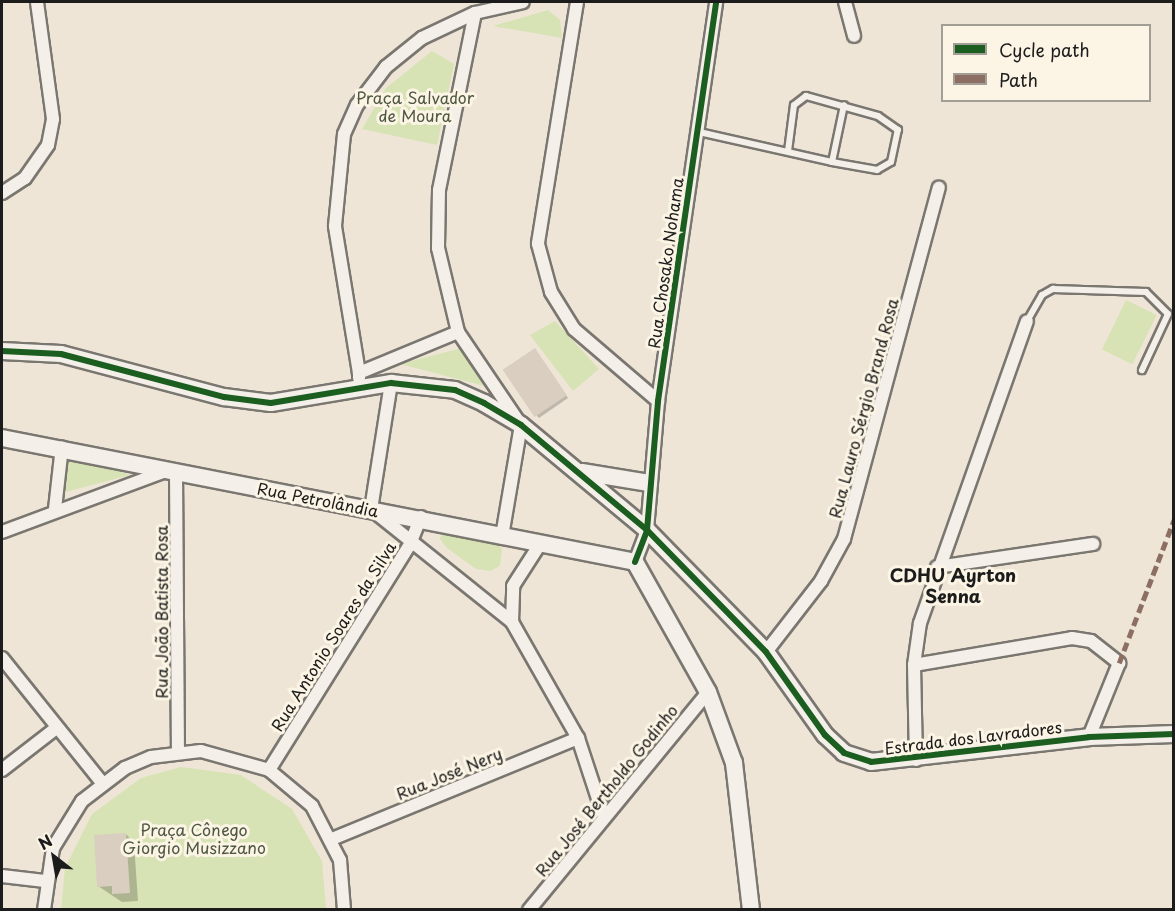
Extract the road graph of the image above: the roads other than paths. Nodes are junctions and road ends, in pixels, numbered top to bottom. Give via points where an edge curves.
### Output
1 (37, 2) edge
2 (523, 2) edge
3 (577, 2) edge
4 (716, 2) edge
5 (845, 2) edge
6 (475, 13) junction
7 (854, 36) dead end
8 (844, 105) junction
9 (699, 132) junction
10 (788, 151) junction
11 (832, 162) junction
12 (939, 188) dead end
13 (2, 193) edge
14 (1027, 321) joint
15 (458, 333) junction
16 (2, 351) edge
17 (1142, 370) dead end
18 (359, 380) junction
19 (391, 383) junction
20 (658, 401) junction
21 (521, 425) junction
22 (2, 438) edge
23 (62, 447) junction
24 (172, 471) junction
25 (577, 471) junction
26 (649, 483) junction
27 (371, 508) junction
28 (55, 509) junction
29 (421, 517) junction
30 (647, 530) junction
31 (2, 532) edge
32 (502, 536) junction
33 (411, 544) junction
34 (540, 544) junction
35 (1093, 544) dead end
36 (635, 562) junction
37 (937, 567) junction
38 (512, 622) junction
39 (766, 652) junction
40 (2, 658) edge
41 (914, 665) junction
42 (708, 692) junction
43 (55, 729) junction
44 (1173, 734) edge
45 (1089, 737) junction
46 (578, 738) junction
47 (178, 751) junction
48 (916, 760) junction
49 (2, 770) edge
50 (269, 770) junction
51 (102, 783) junction
52 (604, 817) junction
53 (332, 839) junction
54 (2, 876) edge
55 (45, 881) junction
56 (44, 909) edge
57 (344, 909) edge
58 (529, 909) edge
59 (752, 909) edge

1 - 13 street via 54,119 48,145 25,178
2 - 6 street
3 - 20 street via 538,244 551,292 574,329
4 - 9 street, Rua Chosako Nohama
5 - 7 street
6 - 15 street via 439,190 438,248
6 - 18 street via 422,38 386,67 357,105 344,134 335,226
8 - 10 lane via 800,98
8 - 11 lane
8 - 11 lane via 886,119 898,130 885,168
9 - 10 lane
9 - 20 street, Rua Chosako Nohama
10 - 11 lane
12 - 39 street, Rua Lauro Sérgio Brand Rosa via 844,539 821,581
14 - 17 lane via 1042,295 1053,289 1146,292 1167,314
14 - 37 street
15 - 18 street
15 - 21 street
16 - 18 street, Estrada dos Lavradores via 61,354 224,397 271,403
18 - 19 street, Estrada dos Lavradores
19 - 21 street, Estrada dos Lavradores via 454,390
19 - 27 street
20 - 26 street, Rua Chosako Nohama
21 - 25 street, Estrada dos Lavradores
21 - 32 street
22 - 23 street, Rua Petrolândia
23 - 24 street, Rua Petrolândia
23 - 28 street
24 - 27 street, Rua Petrolândia
24 - 28 street
24 - 47 street, Rua João Batista Rosa
25 - 26 street
25 - 30 street, Estrada dos Lavradores
26 - 30 street, Rua Chosako Nohama
27 - 29 street, Rua Petrolândia
27 - 33 street
28 - 31 street
29 - 32 street, Rua Petrolândia
29 - 33 street, Rua Antonio Soares da Silva
30 - 36 street, Rua Chosako Nohama
30 - 39 street, Estrada dos Lavradores
32 - 34 street, Rua Petrolândia
33 - 38 street
33 - 50 street, Rua Antonio Soares da Silva
34 - 36 street, Rua Petrolândia
34 - 38 street via 513,586
35 - 37 street
36 - 42 street
37 - 41 street
38 - 46 street
39 - 48 street, Estrada dos Lavradores via 825,735 844,753 871,762
40 - 43 street
41 - 45 street via 1072,638 1091,641 1119,663
41 - 48 street
42 - 52 street, Rua José Bertholdo Godinho
42 - 59 street via 734,763
43 - 49 street
43 - 51 street
44 - 45 street, Estrada dos Lavradores
45 - 48 street, Estrada dos Lavradores
46 - 52 street
46 - 53 street, Rua José Nery
47 - 50 street via 225,753
47 - 51 street via 125,768
50 - 53 street via 312,806
51 - 55 street via 66,823
52 - 58 street, Rua José Bertholdo Godinho
53 - 57 street via 344,882
54 - 55 street
55 - 56 street

